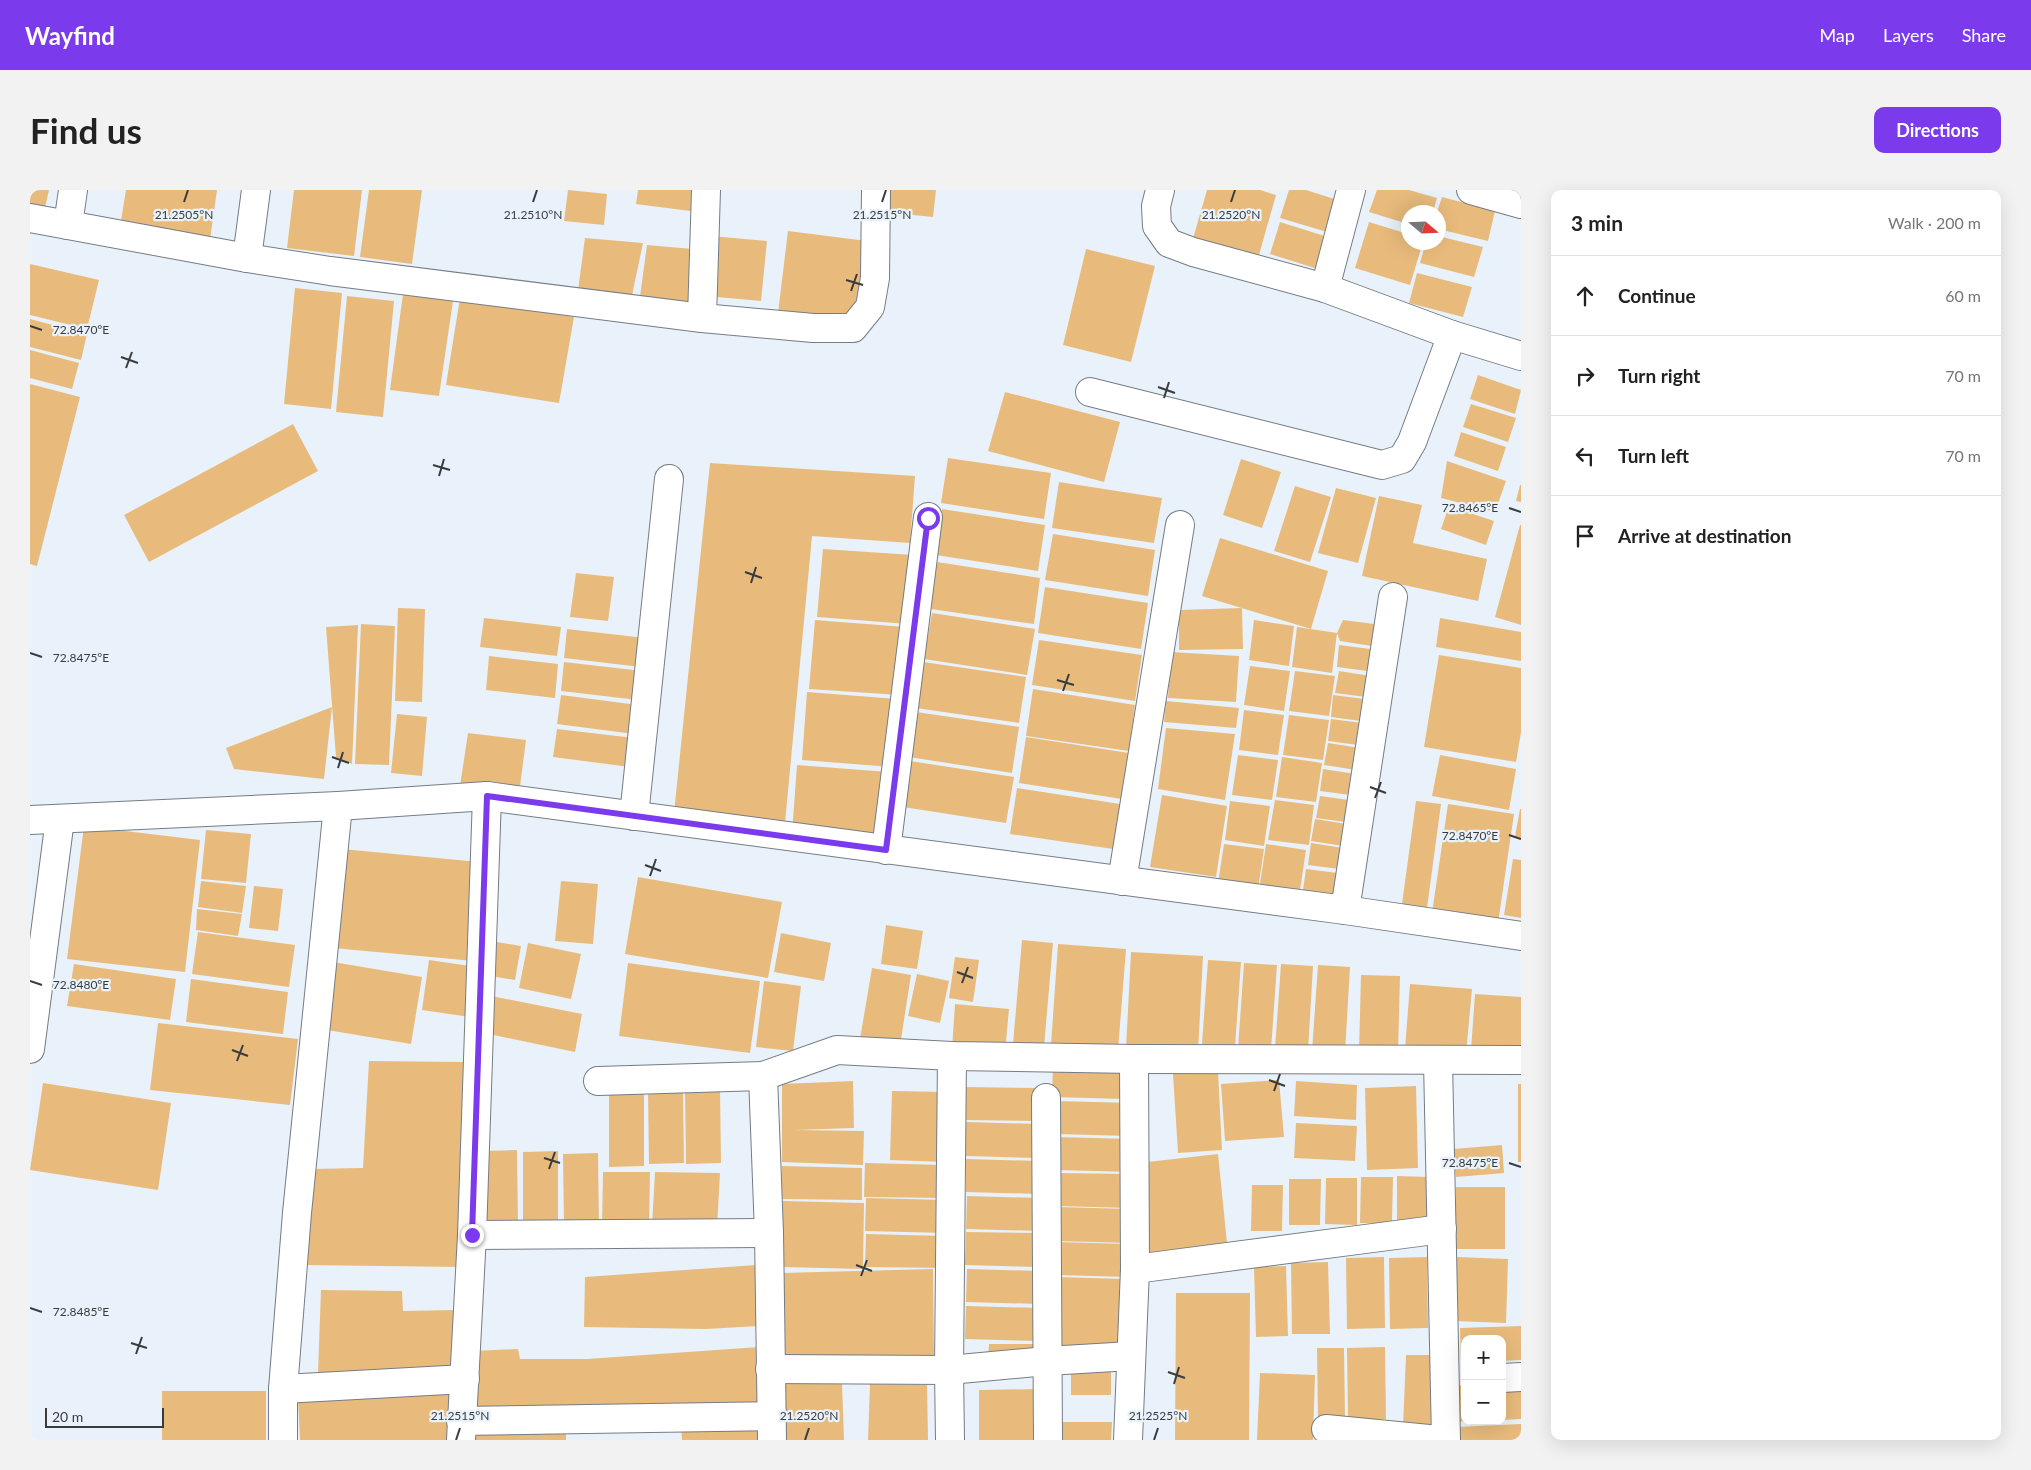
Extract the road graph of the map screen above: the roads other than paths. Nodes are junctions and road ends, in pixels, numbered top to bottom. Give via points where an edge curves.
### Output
1 (73, 190) edge
2 (256, 190) edge
3 (706, 190) edge
4 (876, 190) edge
5 (1160, 190) edge
6 (1352, 190) edge
7 (1471, 190) edge
8 (1521, 204) edge
9 (30, 218) edge
10 (68, 225) junction
11 (247, 258) junction
12 (1325, 288) junction
13 (702, 318) junction
14 (1452, 334) junction
15 (1521, 356) edge
16 (1090, 392) dead end
17 (669, 479) dead end
18 (928, 518) dead end
19 (1180, 525) dead end
20 (1392, 597) dead end
21 (487, 796) junction
22 (338, 806) junction
23 (634, 816) junction
24 (60, 819) junction
25 (30, 820) edge
26 (886, 850) junction
27 (1122, 881) junction
28 (1345, 910) junction
29 (1521, 936) edge
30 (30, 1049) edge
31 (952, 1056) junction
32 (1134, 1059) junction
33 (1521, 1060) edge
34 (1438, 1061) junction
35 (763, 1076) junction
36 (598, 1081) dead end
37 (1046, 1098) dead end
38 (1442, 1229) junction
39 (769, 1233) junction
40 (472, 1235) junction
41 (1136, 1269) junction
42 (1131, 1356) junction
43 (1047, 1361) junction
44 (770, 1369) junction
45 (949, 1370) junction
46 (1521, 1377) edge
47 (465, 1378) junction
48 (1506, 1378) edge
49 (1455, 1380) edge
50 (283, 1389) junction
51 (772, 1428) edge
52 (461, 1430) edge
53 (1326, 1430) dead end
54 (283, 1440) edge
55 (950, 1440) edge
56 (1048, 1440) edge
57 (1128, 1440) edge
58 (1439, 1440) edge
59 (1446, 1440) edge

1 - 10 street
2 - 11 street
3 - 13 street
4 - 13 street via 875,278 870,307 853,328 813,328
5 - 12 street via 1156,206 1157,226 1169,243
6 - 12 street
7 - 8 street
9 - 10 street
10 - 11 street
11 - 13 street
12 - 14 street
14 - 15 street
14 - 16 street via 1412,442 1402,459 1382,466
17 - 23 street
18 - 26 street
19 - 27 street
20 - 28 street
21 - 22 street
21 - 23 street
21 - 40 street
22 - 24 street
22 - 50 street via 298,1203
23 - 26 street
24 - 25 street
24 - 30 street
26 - 27 street
27 - 28 street
28 - 29 street
31 - 32 street
31 - 35 street via 836,1050
31 - 45 street
32 - 34 street
32 - 41 street
33 - 34 street
34 - 38 street
35 - 36 street
35 - 39 street
37 - 43 street
38 - 41 street
38 - 49 street
39 - 40 street
39 - 44 street
40 - 47 street
41 - 42 street
42 - 43 street
42 - 57 street
43 - 45 street
43 - 56 street
44 - 45 street
44 - 51 street
45 - 55 street
46 - 48 street
47 - 50 street
47 - 52 street
49 - 59 street
50 - 54 street
51 - 52 street
53 - 58 street

